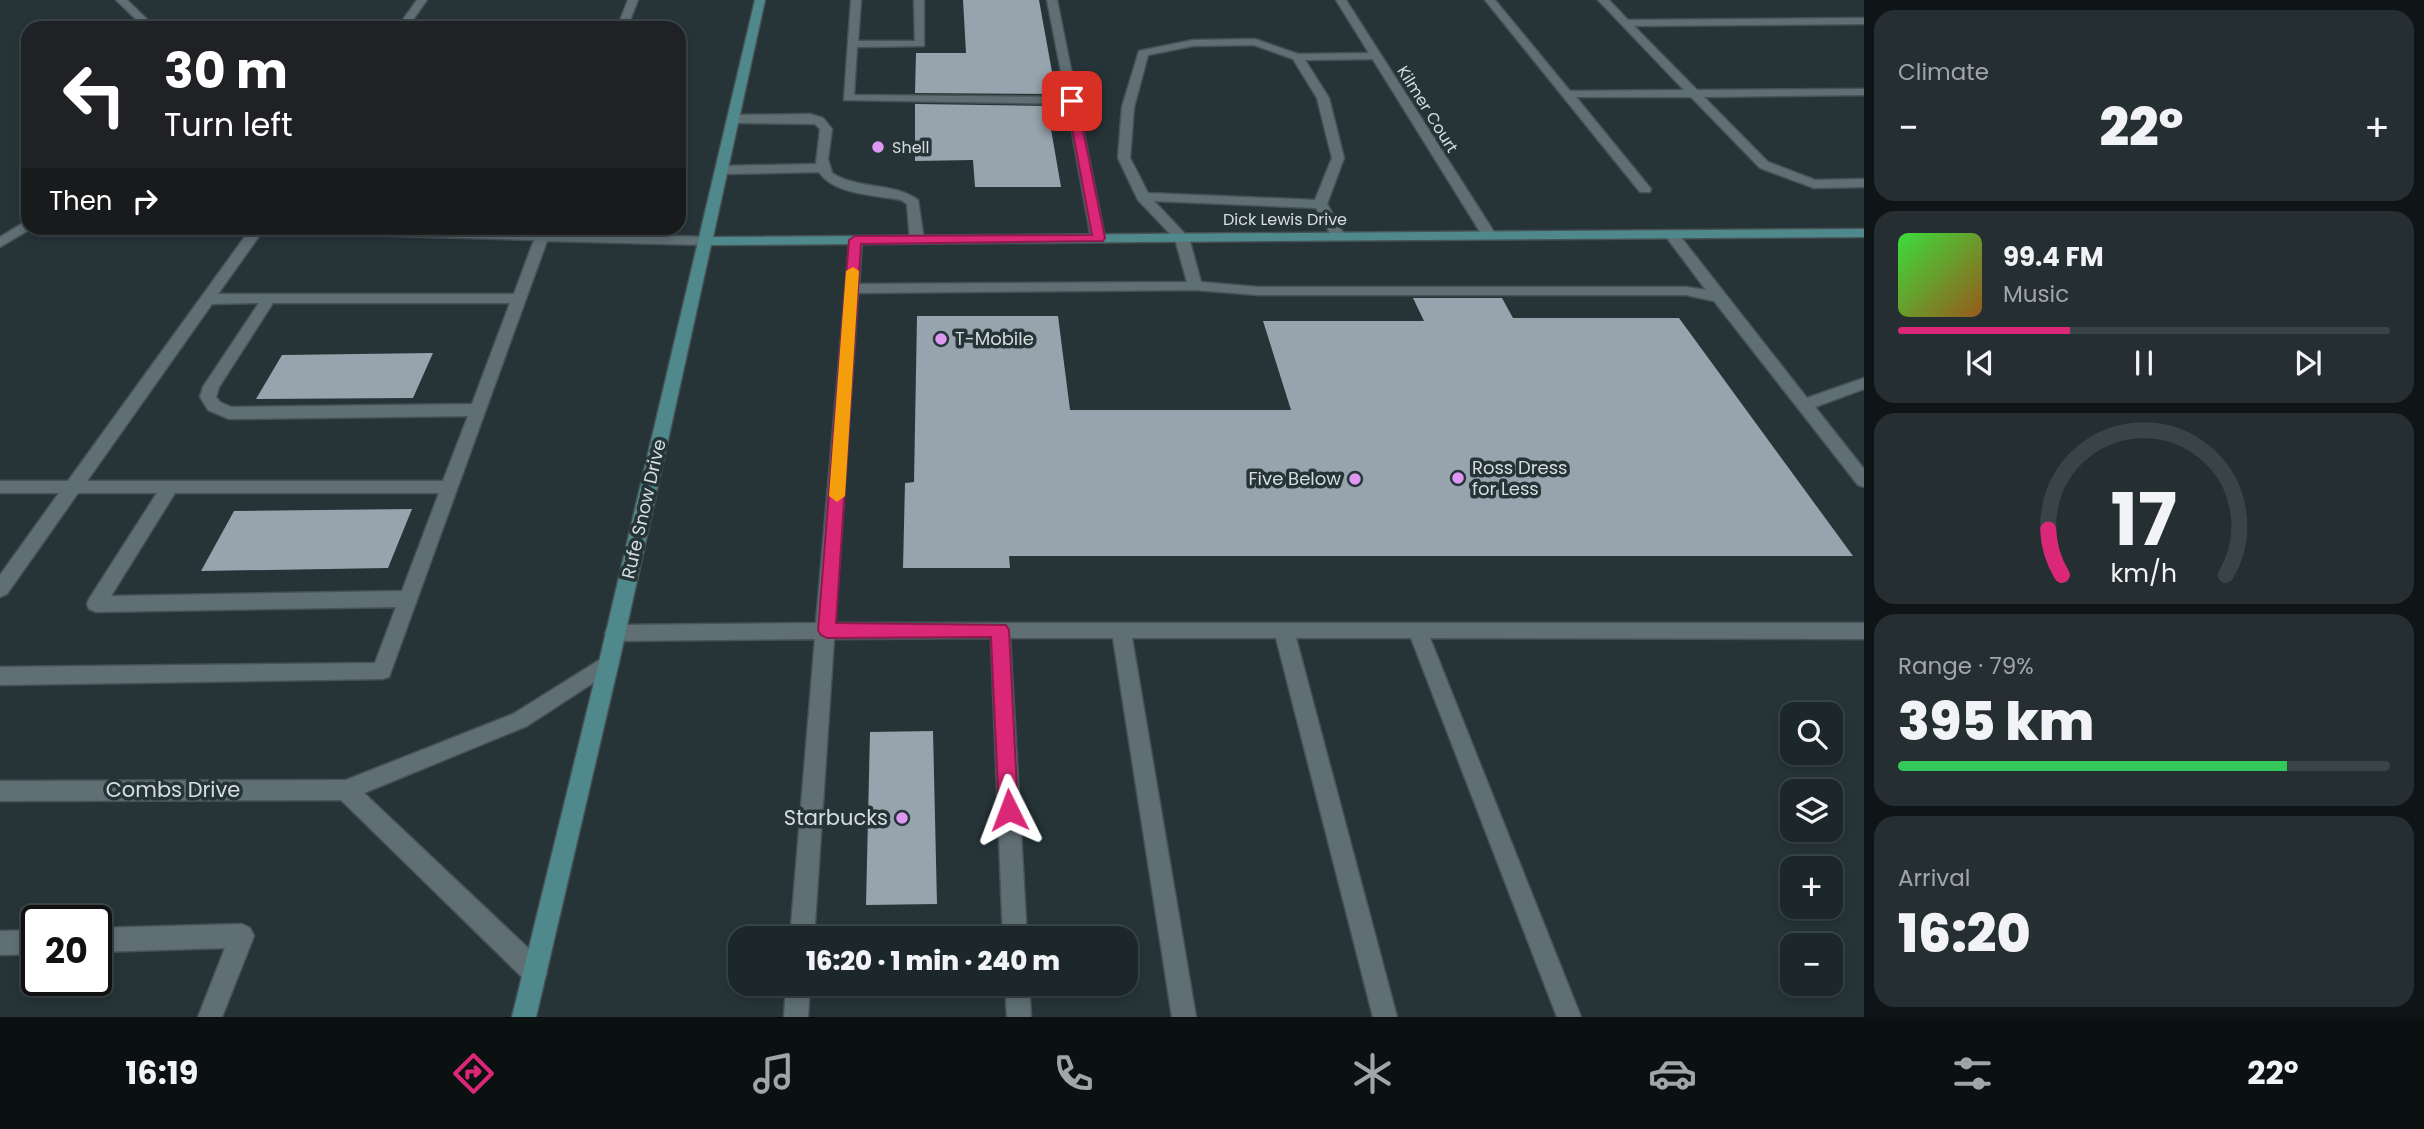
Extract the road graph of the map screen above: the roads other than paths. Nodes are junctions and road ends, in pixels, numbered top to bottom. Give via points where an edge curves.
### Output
1 (121, 0) edge
2 (422, 0) edge
3 (633, 0) edge
4 (760, 0) edge
5 (856, 0) edge
6 (919, 0) edge
7 (1052, 0) edge
8 (1341, 0) edge
9 (1490, 0) edge
10 (1603, 0) edge
11 (144, 21) edge
12 (407, 21) edge
13 (625, 21) edge
14 (1864, 21) edge
15 (1625, 23) junction
16 (852, 44) junction
17 (1376, 56) junction
18 (1297, 57) junction
19 (1864, 92) edge
20 (1694, 93) junction
21 (1567, 94) junction
22 (1072, 101) junction
23 (734, 119) junction
24 (823, 168) junction
25 (722, 170) junction
26 (1864, 183) edge
27 (1645, 189) dead end
28 (1143, 197) junction
29 (1320, 204) junction
30 (21, 228) edge
31 (1864, 233) edge
32 (1671, 234) junction
33 (251, 235) edge
34 (536, 235) edge
35 (578, 235) edge
36 (1489, 235) junction
37 (1338, 236) junction
38 (1098, 238) junction
39 (1182, 238) junction
40 (855, 240) junction
41 (917, 240) junction
42 (706, 241) junction
43 (0, 243) edge
44 (1195, 286) junction
45 (851, 289) junction
46 (1720, 297) junction
47 (520, 298) junction
48 (207, 299) junction
49 (269, 299) junction
50 (1864, 383) edge
51 (1804, 405) junction
52 (478, 410) junction
53 (1864, 481) edge
54 (0, 487) edge
55 (450, 487) junction
56 (71, 488) junction
57 (169, 488) junction
58 (0, 589) edge
59 (408, 599) junction
60 (827, 630) junction
61 (1000, 630) junction
62 (1121, 630) junction
63 (1284, 630) junction
64 (1417, 630) junction
65 (1864, 631) edge
66 (615, 634) junction
67 (609, 662) junction
68 (0, 676) edge
69 (346, 790) junction
70 (0, 791) edge
71 (803, 926) edge
72 (1014, 926) edge
73 (112, 940) edge
74 (21, 942) edge
75 (0, 943) edge
76 (535, 972) junction
77 (797, 996) edge
78 (1018, 996) edge
79 (210, 1017) edge
80 (524, 1017) edge
81 (796, 1017) edge
82 (1019, 1017) edge
83 (1184, 1017) edge
84 (1385, 1017) edge
85 (1569, 1017) edge

1 - 11 street
2 - 12 street
3 - 13 street
4 - 23 main road, Rufe Snow Drive
5 - 16 street
6 - 16 street via 920,44
7 - 22 street
8 - 17 street, Kilmer Court
9 - 21 street
10 - 15 street
14 - 15 street
15 - 20 street
16 - 22 street via 848,98
17 - 18 street
17 - 36 street, Kilmer Court
18 - 28 street via 1255,42 1193,43 1143,53 1128,107 1124,158
18 - 29 street via 1323,98 1338,158
19 - 20 street
20 - 21 street
20 - 26 street via 1764,165 1814,184
21 - 27 street
22 - 38 street
23 - 24 street via 819,121 826,129
23 - 25 main road, Rufe Snow Drive
24 - 25 street
24 - 41 street via 840,183 913,203
25 - 42 main road, Rufe Snow Drive
28 - 29 street
28 - 39 street
29 - 37 street
30 - 43 street
31 - 32 main road, Dick Lewis Drive
32 - 36 main road, Dick Lewis Drive
32 - 46 street
33 - 48 street
34 - 47 street
35 - 42 street
36 - 37 main road, Dick Lewis Drive
37 - 39 main road, Dick Lewis Drive
38 - 39 main road, Dick Lewis Drive
38 - 41 main road, Dick Lewis Drive
39 - 44 street
40 - 41 main road, Dick Lewis Drive
40 - 42 main road, Dick Lewis Drive
40 - 45 street
42 - 66 main road, Rufe Snow Drive
44 - 45 street
44 - 46 street via 1258,291 1686,291
45 - 60 street
46 - 51 street
47 - 49 street
47 - 52 street
48 - 49 street
48 - 56 street
49 - 52 street via 211,387 208,397 214,406 229,413
50 - 51 street
51 - 53 street
52 - 55 street
54 - 56 street
55 - 57 street
55 - 59 street
56 - 57 street
56 - 58 street
57 - 59 street via 96,604
59 - 68 street via 382,671
60 - 61 street
60 - 66 street
60 - 71 street
61 - 62 street
61 - 72 street
62 - 63 street
62 - 83 street
63 - 64 street
63 - 84 street
64 - 65 street
64 - 85 street
66 - 67 main road, Rufe Snow Drive
67 - 69 street, Combs Drive via 520,720
67 - 76 main road, Rufe Snow Drive
69 - 70 street, Combs Drive
69 - 76 street
73 - 79 street via 242,936
74 - 75 street
76 - 80 main road, Rufe Snow Drive
77 - 81 street
78 - 82 street

